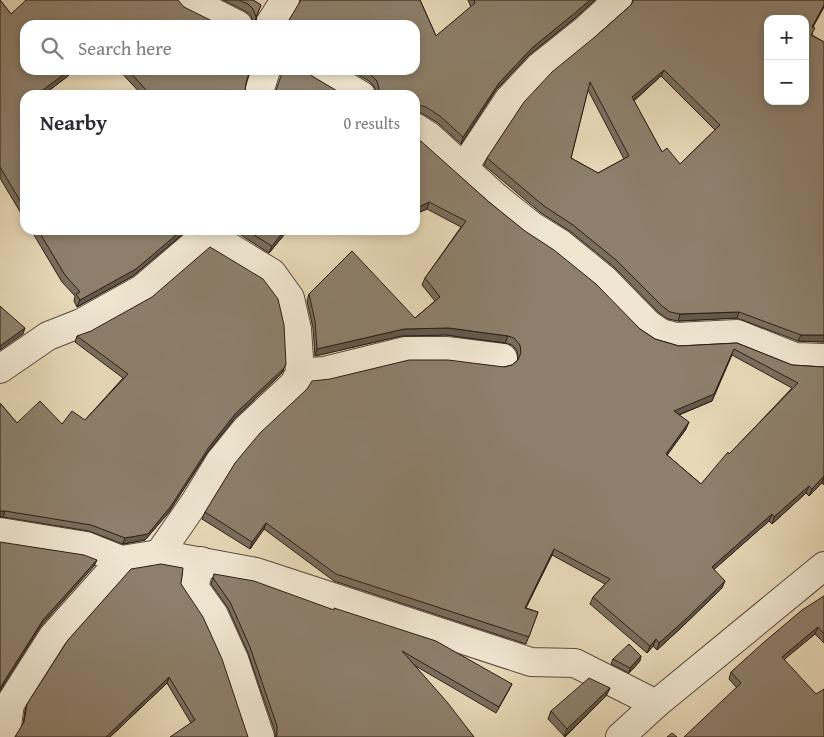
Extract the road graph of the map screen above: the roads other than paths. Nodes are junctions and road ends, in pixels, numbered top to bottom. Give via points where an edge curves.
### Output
1 (189, 0) edge
2 (284, 0) edge
3 (618, 0) edge
4 (228, 20) edge
5 (272, 20) edge
6 (264, 75) edge
7 (327, 75) edge
8 (260, 90) edge
9 (352, 90) edge
10 (420, 130) edge
11 (464, 167) junction
12 (201, 235) edge
13 (210, 235) edge
14 (503, 358) dead end
15 (824, 358) edge
16 (0, 369) edge
17 (300, 374) junction
18 (0, 532) edge
19 (159, 554) junction
20 (121, 560) junction
21 (201, 561) junction
22 (824, 566) edge
23 (656, 704) junction
24 (0, 735) edge
25 (260, 737) edge
26 (620, 737) edge

1 - 4 street
2 - 5 street
3 - 11 street via 539,67 509,99
6 - 8 street
7 - 9 street
10 - 11 street
11 - 15 street via 532,226 561,244 604,279 661,333 676,338 737,334 796,357
12 - 16 street via 142,289 81,323 48,336
13 - 17 street via 272,273 290,298 297,328
14 - 17 street via 446,351 405,351
17 - 19 street via 294,384 246,429 220,461
18 - 20 street via 86,546
19 - 20 street
19 - 21 street
20 - 24 street via 53,636 10,704 7,725
21 - 23 street via 256,572 531,662 575,663
21 - 25 street via 194,587 214,616 234,659
22 - 23 street
23 - 26 street

